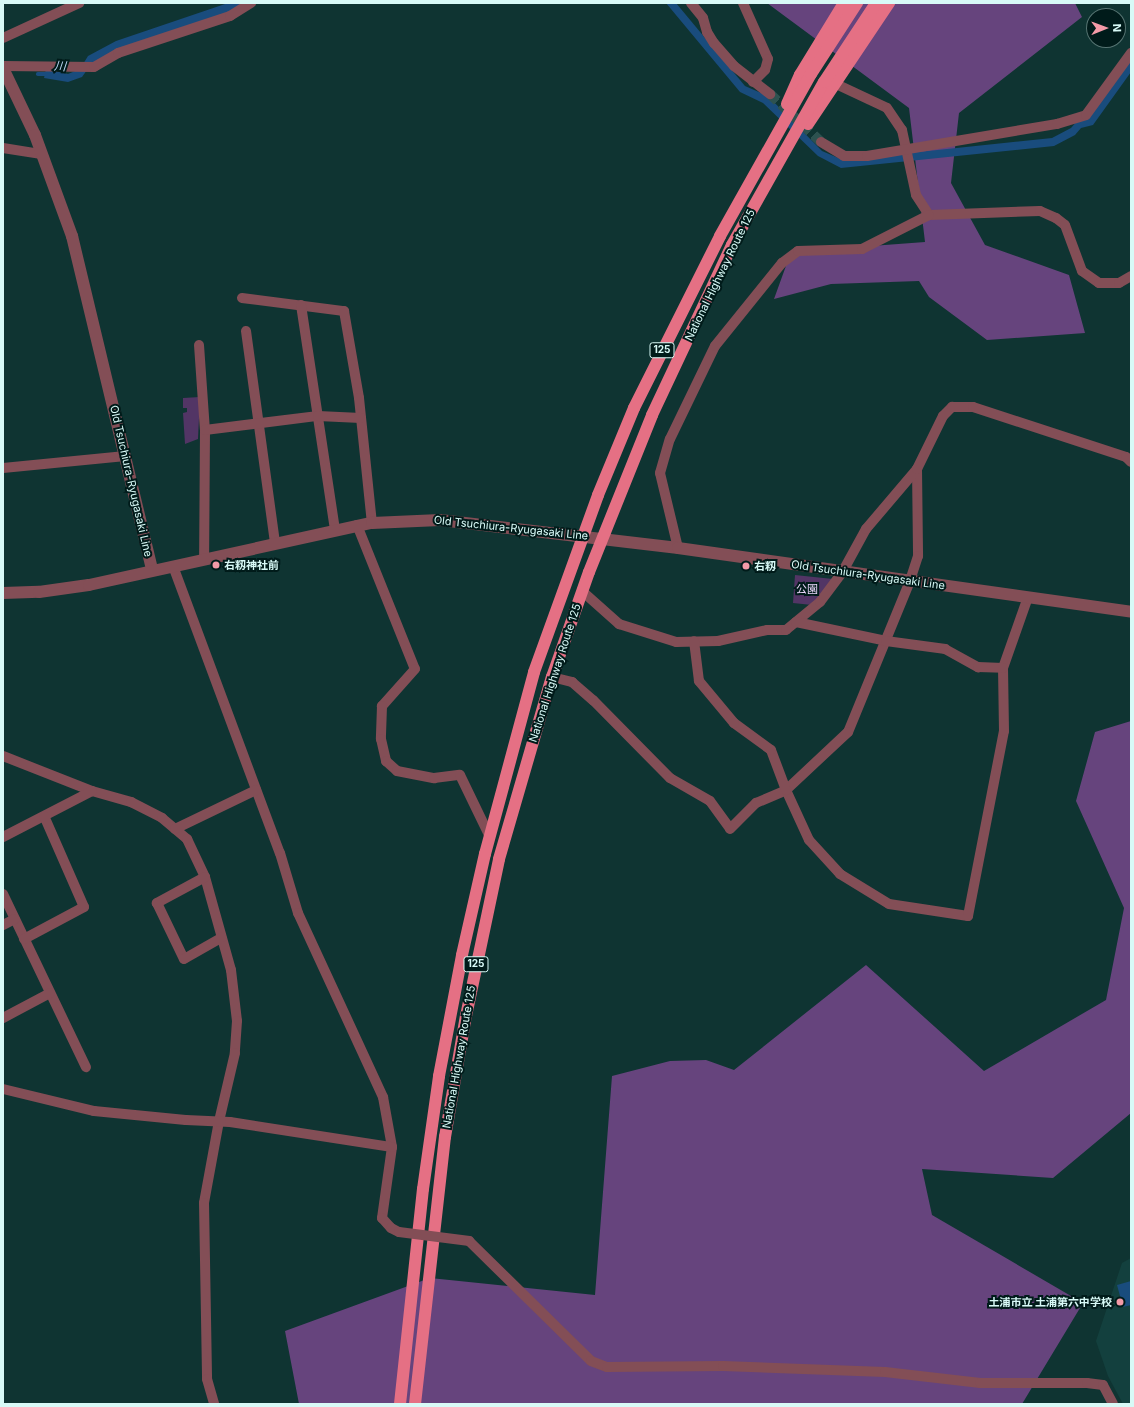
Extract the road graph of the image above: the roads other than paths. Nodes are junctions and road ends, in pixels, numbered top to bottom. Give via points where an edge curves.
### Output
1 (79, 3) edge
2 (251, 3) edge
3 (691, 3) edge
4 (743, 3) edge
5 (844, 3) edge
6 (857, 3) edge
7 (876, 3) edge
8 (890, 3) edge
9 (3, 38) edge
10 (1131, 53) edge
11 (3, 67) edge
12 (753, 82) junction
13 (836, 84) junction
14 (770, 94) tunnel mouth
15 (821, 142) tunnel mouth
16 (3, 148) edge
17 (907, 149) junction
18 (42, 154) junction
19 (757, 171) junction
20 (770, 177) junction
21 (929, 215) junction
22 (1131, 276) edge
23 (242, 298) dead end
24 (301, 304) junction
25 (246, 331) dead end
26 (199, 345) dead end
27 (318, 416) junction
28 (361, 418) junction
29 (259, 423) junction
30 (205, 430) junction
31 (125, 456) junction
32 (1131, 462) edge
33 (3, 468) edge
34 (917, 469) junction
35 (372, 522) junction
36 (357, 525) junction
37 (335, 530) junction
38 (583, 536) junction
39 (602, 538) junction
40 (275, 542) junction
41 (678, 548) junction
42 (204, 558) junction
43 (173, 566) junction
44 (152, 570) junction
45 (843, 571) junction
46 (910, 581) junction
47 (582, 591) junction
48 (3, 593) edge
49 (1028, 596) junction
50 (1131, 612) edge
51 (796, 622) junction
52 (694, 641) junction
53 (886, 641) junction
54 (1003, 668) junction
55 (552, 677) junction
56 (3, 756) edge
57 (256, 790) junction
58 (786, 790) junction
59 (92, 791) junction
60 (44, 816) junction
61 (175, 829) junction
62 (3, 837) edge
63 (490, 837) junction
64 (205, 877) junction
65 (3, 894) edge
66 (15, 919) junction
67 (3, 925) edge
68 (24, 938) junction
69 (221, 938) junction
70 (50, 993) junction
71 (3, 1018) edge
72 (86, 1067) dead end
73 (3, 1089) edge
74 (219, 1121) junction
75 (392, 1147) junction
76 (214, 1404) edge
77 (400, 1404) edge
78 (415, 1404) edge
79 (1112, 1404) edge

1 - 9 street
2 - 11 street via 230,16 118,53 94,67
3 - 12 street via 703,18 714,43
4 - 12 street via 768,59 765,70
5 - 19 highway via 800,75
6 - 19 highway, National Highway Route 125 / 125 via 811,74
7 - 20 highway, National Highway Route 125 / 125 via 824,82
8 - 13 highway
10 - 17 street via 1086,115 1057,124
11 - 18 street, Old Tsuchiura-Ryugasaki Line
12 - 14 street
13 - 17 street via 887,108 902,130
13 - 20 highway
15 - 17 street via 844,156 867,156
16 - 18 street
17 - 21 street via 916,195
18 - 31 street, Old Tsuchiura-Ryugasaki Line via 72,236
19 - 38 highway, National Highway Route 125 / 125 via 693,288 634,408
20 - 39 highway, National Highway Route 125 / 125 via 732,245 652,415
21 - 22 street via 1040,211 1065,225 1082,271 1099,283 1118,283
21 - 41 street via 862,249 798,251 782,263 715,346 670,439 660,473
23 - 24 street
24 - 27 street
24 - 28 street via 344,311
25 - 29 street
26 - 30 street
27 - 28 street
27 - 29 street
27 - 37 street
28 - 35 street
29 - 30 street
29 - 40 street
30 - 42 street
31 - 33 street
31 - 44 street, Old Tsuchiura-Ryugasaki Line
32 - 34 street via 1126,457 961,405 952,407 943,416
34 - 45 street via 866,529
34 - 46 street via 918,556
35 - 36 street, Old Tsuchiura-Ryugasaki Line
35 - 38 street, Old Tsuchiura-Ryugasaki Line via 440,520
36 - 37 street, Old Tsuchiura-Ryugasaki Line
36 - 63 street via 415,669 382,706 381,739 386,761 397,771 434,778 460,775
37 - 40 street, Old Tsuchiura-Ryugasaki Line
38 - 39 street, Old Tsuchiura-Ryugasaki Line
38 - 63 highway, National Highway Route 125 / 125 via 534,672
39 - 41 street, Old Tsuchiura-Ryugasaki Line
39 - 47 highway, National Highway Route 125 / 125
40 - 42 street, Old Tsuchiura-Ryugasaki Line
41 - 45 street, Old Tsuchiura-Ryugasaki Line
42 - 43 street, Old Tsuchiura-Ryugasaki Line
43 - 44 street, Old Tsuchiura-Ryugasaki Line
43 - 57 street
44 - 48 street via 89,586
45 - 46 street, Old Tsuchiura-Ryugasaki Line
45 - 51 street via 820,602
46 - 49 street, Old Tsuchiura-Ryugasaki Line
46 - 53 street
47 - 52 street via 618,624 676,642
47 - 55 highway, National Highway Route 125 / 125
49 - 50 street, Old Tsuchiura-Ryugasaki Line
49 - 54 street
51 - 52 street via 786,630 768,630 718,641
51 - 53 street
52 - 58 street via 699,682 734,723 771,750
53 - 54 street via 945,649 978,667
53 - 58 street via 848,732
54 - 58 street via 1004,731 968,916 889,904 840,874 809,840
55 - 58 street via 578,686 670,778 710,801 730,829 756,803
55 - 78 highway, National Highway Route 125 / 125 via 500,859 466,1016 445,1137
56 - 59 street
57 - 61 street
57 - 75 street via 298,913 383,1097
59 - 60 street
59 - 61 street via 131,802 162,818
60 - 62 street
60 - 68 street via 84,907
61 - 64 street via 191,846
63 - 77 highway, National Highway Route 125 / 125 via 462,955 440,1076 423,1189
64 - 69 street
64 - 69 street via 157,903 184,959
65 - 66 street
66 - 67 street
66 - 68 street
68 - 70 street
69 - 74 street via 231,970 237,1021 235,1053
70 - 71 street
70 - 72 street
73 - 74 street via 94,1111
74 - 75 street
74 - 76 street via 204,1203 207,1379
75 - 79 street, bridge via 382,1218 391,1228 399,1232 469,1241 591,1361 607,1367 723,1366 885,1372 980,1383 1087,1383 1103,1385

